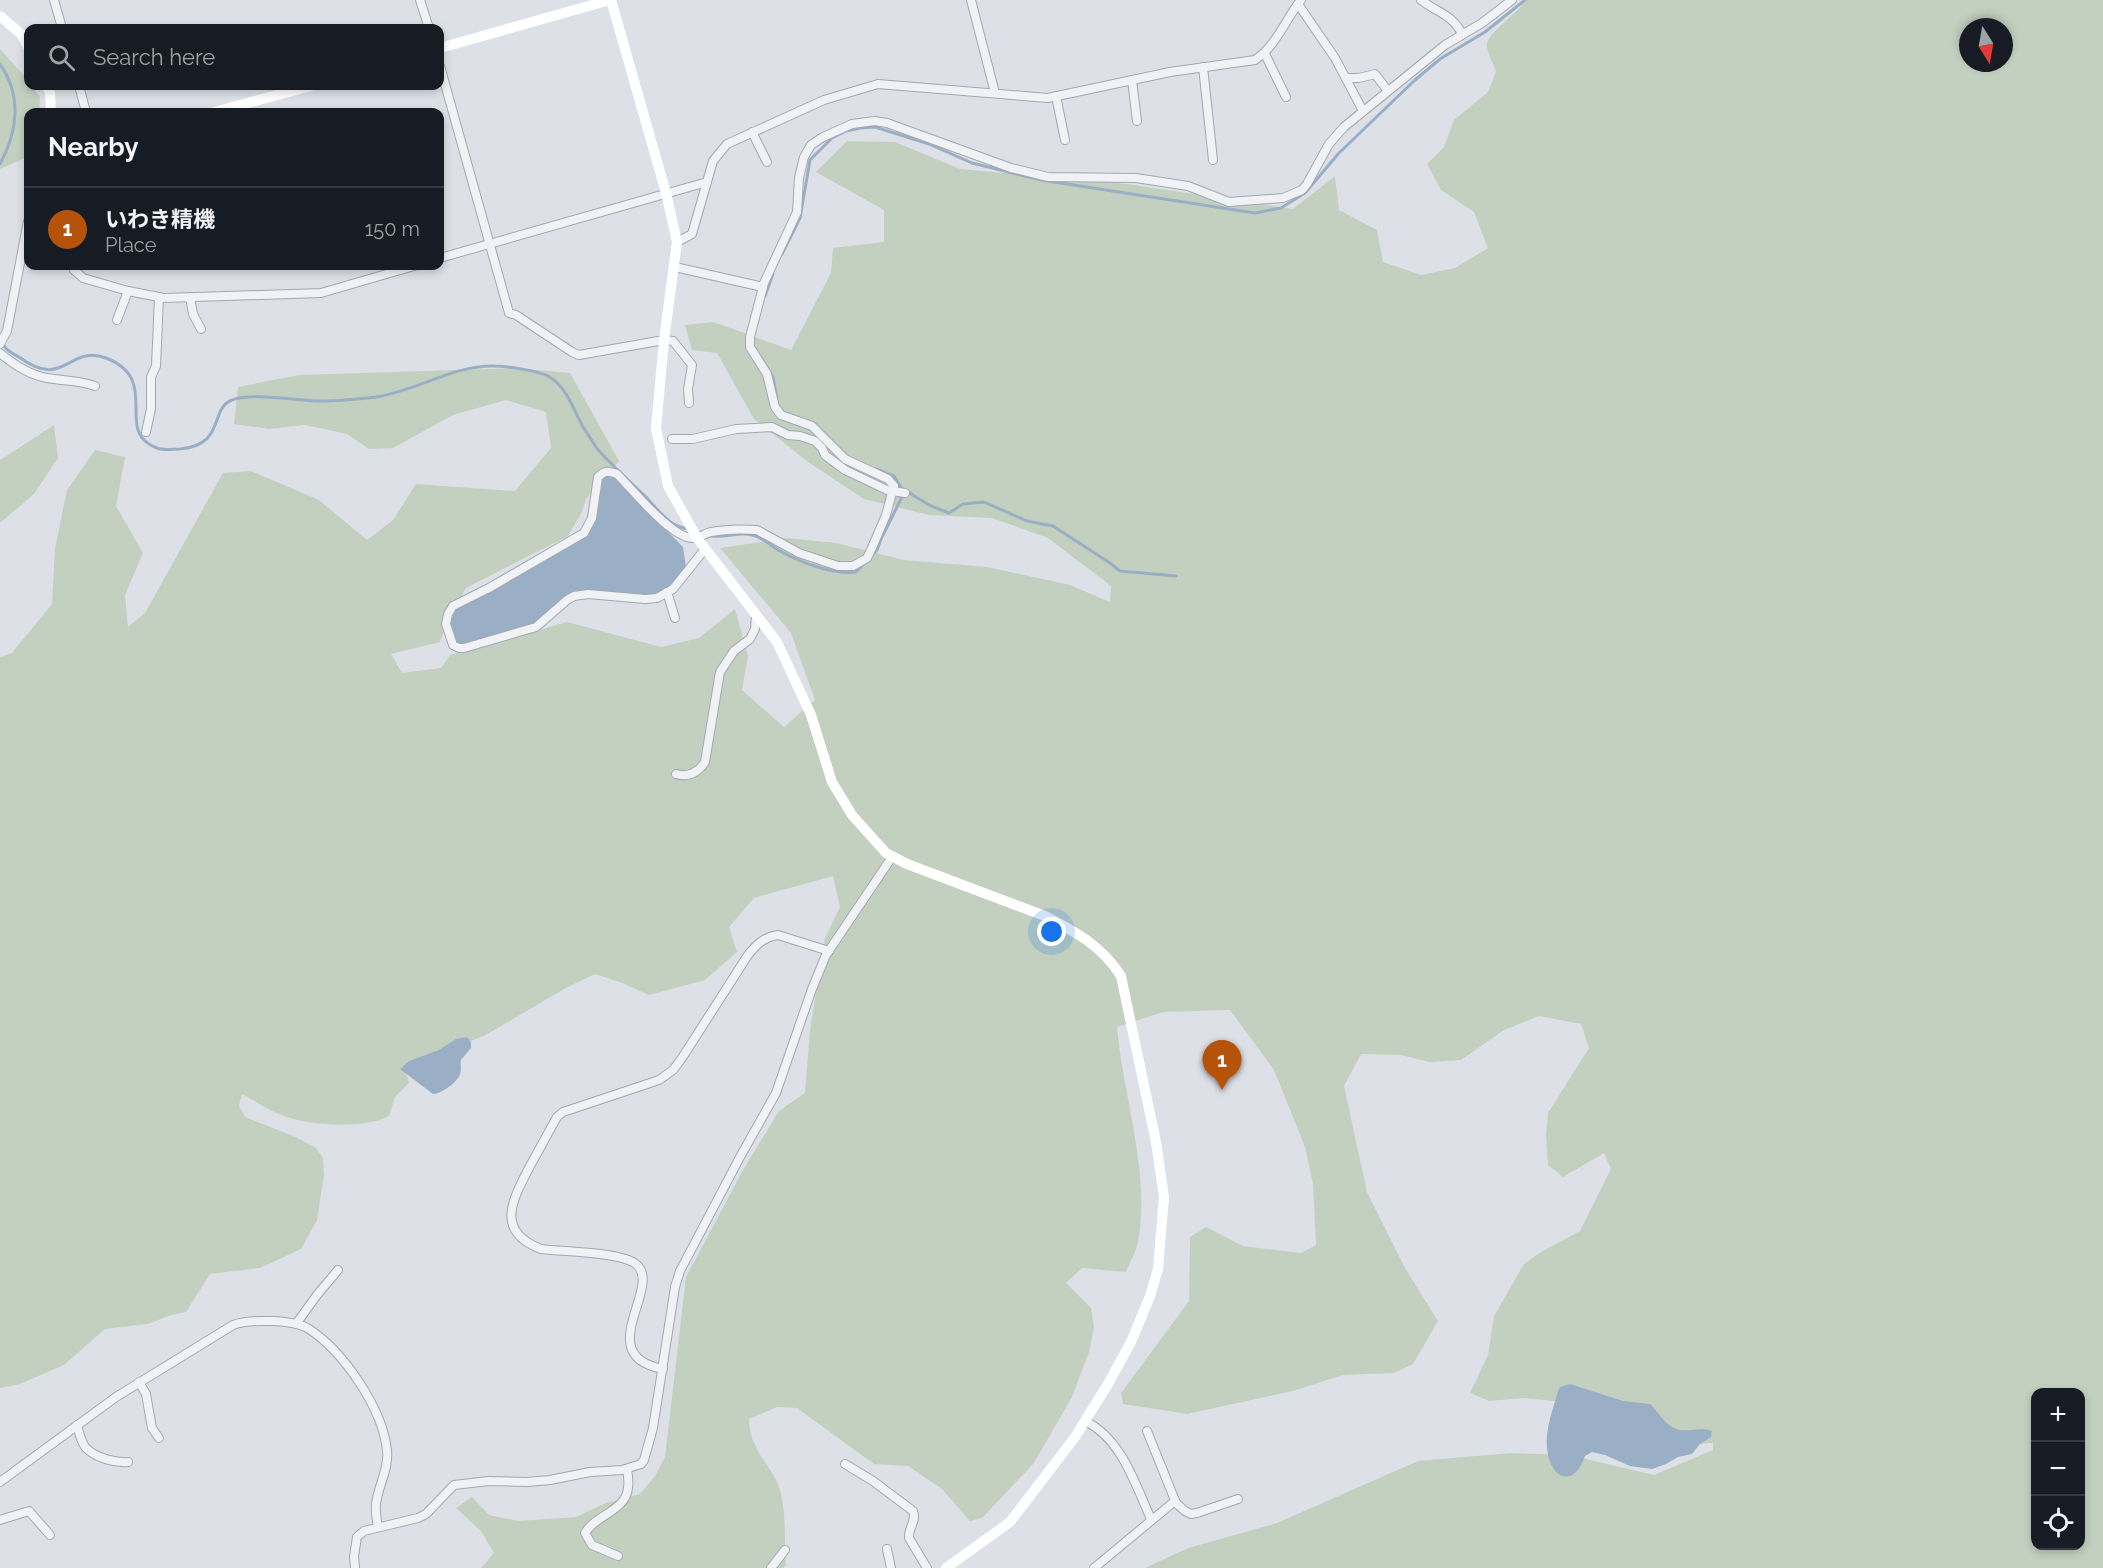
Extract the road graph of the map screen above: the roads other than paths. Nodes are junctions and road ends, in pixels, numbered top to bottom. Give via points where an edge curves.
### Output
1 (54, 0) edge
2 (420, 0) edge
3 (610, 0) edge
4 (971, 0) edge
5 (1421, 0) edge
6 (1512, 0) edge
7 (1299, 2) edge
8 (0, 16) edge
9 (61, 24) edge
10 (428, 24) edge
11 (1462, 34) junction
12 (24, 40) edge
13 (444, 47) edge
14 (1265, 54) junction
15 (1203, 67) junction
16 (1346, 78) junction
17 (444, 80) edge
18 (1132, 80) junction
19 (48, 90) edge
20 (80, 90) edge
21 (296, 90) edge
22 (1388, 91) junction
23 (995, 93) junction
24 (1056, 96) junction
25 (1286, 97) dead end
26 (50, 108) edge
27 (85, 108) edge
28 (229, 108) edge
29 (1363, 111) junction
30 (1137, 121) dead end
31 (752, 132) junction
32 (1065, 140) dead end
33 (1213, 160) dead end
34 (767, 162) dead end
35 (707, 182) junction
36 (666, 193) junction
37 (24, 242) edge
38 (677, 242) junction
39 (490, 243) junction
40 (444, 257) edge
41 (675, 267) junction
42 (74, 270) edge
43 (400, 270) edge
44 (763, 287) junction
45 (128, 291) junction
46 (159, 297) junction
47 (190, 297) junction
48 (117, 320) dead end
49 (201, 329) dead end
50 (663, 340) junction
51 (0, 344) edge
52 (0, 353) edge
53 (95, 386) dead end
54 (689, 403) dead end
55 (146, 432) dead end
56 (672, 439) dead end
57 (894, 490) junction
58 (905, 494) dead end
59 (697, 538) junction
60 (705, 549) junction
61 (667, 592) junction
62 (756, 616) junction
63 (675, 618) dead end
64 (676, 774) dead end
65 (892, 857) junction
66 (829, 951) junction
67 (338, 1270) dead end
68 (296, 1324) junction
69 (663, 1369) junction
70 (139, 1382) junction
71 (1085, 1421) junction
72 (76, 1425) junction
73 (1147, 1431) dead end
74 (159, 1438) dead end
75 (128, 1462) dead end
76 (845, 1464) dead end
77 (627, 1469) junction
78 (0, 1482) edge
79 (1238, 1500) dead end
80 (1175, 1501) junction
81 (1151, 1519) junction
82 (0, 1520) edge
83 (378, 1527) junction
84 (50, 1535) dead end
85 (887, 1549) dead end
86 (785, 1550) dead end
87 (618, 1556) dead end
88 (355, 1568) edge
89 (771, 1568) edge
90 (891, 1568) edge
91 (927, 1568) edge
92 (946, 1568) edge
93 (1094, 1568) edge

1 - 9 street
2 - 10 street
3 - 13 street
3 - 36 street
4 - 23 street
5 - 11 street via 1452,18
6 - 11 street
7 - 14 street
7 - 16 street
8 - 12 street
11 - 22 street
14 - 15 street via 1255,60
14 - 25 street
15 - 18 street
15 - 33 street
16 - 22 street via 1375,74
16 - 29 street
17 - 39 street
18 - 24 street
18 - 30 street
19 - 26 street
20 - 27 street
21 - 28 street
22 - 29 street
23 - 24 street
23 - 31 street via 878,84 824,100
24 - 32 street
29 - 44 street via 1336,134 1302,190 1283,198 1229,202 1188,186 1136,178 1048,177 1011,168 887,123 852,124 811,145 804,157 797,212
31 - 34 street
31 - 35 street via 718,153
35 - 36 street
35 - 38 street via 692,234
36 - 38 street
36 - 39 street
37 - 51 street via 7,331
38 - 41 street
39 - 40 street
39 - 50 street via 509,313 572,352 586,355
41 - 44 street
41 - 50 street
42 - 45 street via 82,278
43 - 47 street via 321,293
44 - 57 street via 751,327 750,347 767,374 775,407 781,415 812,426 845,459 888,478
45 - 46 street
45 - 48 street
46 - 47 street
46 - 55 street via 156,366 151,377
47 - 49 street
50 - 54 street via 673,341 692,365
50 - 59 street via 656,428 668,486
52 - 53 street via 26,371
56 - 57 street via 772,427 815,441 825,455 845,470
57 - 58 street
57 - 59 street via 867,558 853,566 838,566 799,553 757,530 709,532
59 - 60 street
59 - 61 street via 673,531 617,474 603,472 598,477 592,518 584,533 453,606 446,624 453,645 464,648 536,627 574,596 645,599
60 - 61 street
60 - 62 street
61 - 63 street
62 - 64 street via 750,639 734,651 720,672 705,762 693,773
62 - 65 street via 777,642 791,669 842,800 860,826
65 - 66 street
65 - 71 street via 1045,916 1099,949 1121,976 1161,1171 1163,1231 1158,1269 1140,1324
66 - 69 street via 776,1093 680,1271
66 - 69 street via 778,935 758,943 673,1070 651,1083 563,1112 514,1196 513,1225 516,1233 531,1245 615,1257 638,1266 642,1282 631,1351 639,1360
67 - 68 street
68 - 70 street via 241,1322
68 - 83 street via 308,1328 344,1363 380,1421 388,1458 375,1507
69 - 77 street via 647,1454 641,1464
70 - 72 street
70 - 74 street via 148,1401 152,1428
71 - 81 street via 1101,1430 1119,1452
71 - 92 street via 1010,1522
72 - 75 street via 87,1449 114,1461
72 - 78 street
73 - 80 street
76 - 91 street via 913,1511 909,1538
77 - 83 street via 550,1480 454,1485 426,1514
77 - 87 street via 627,1496 585,1533 592,1545
79 - 80 street via 1191,1514
80 - 81 street
81 - 93 street
82 - 84 street via 29,1511
83 - 88 street via 357,1537
85 - 90 street
86 - 89 street

